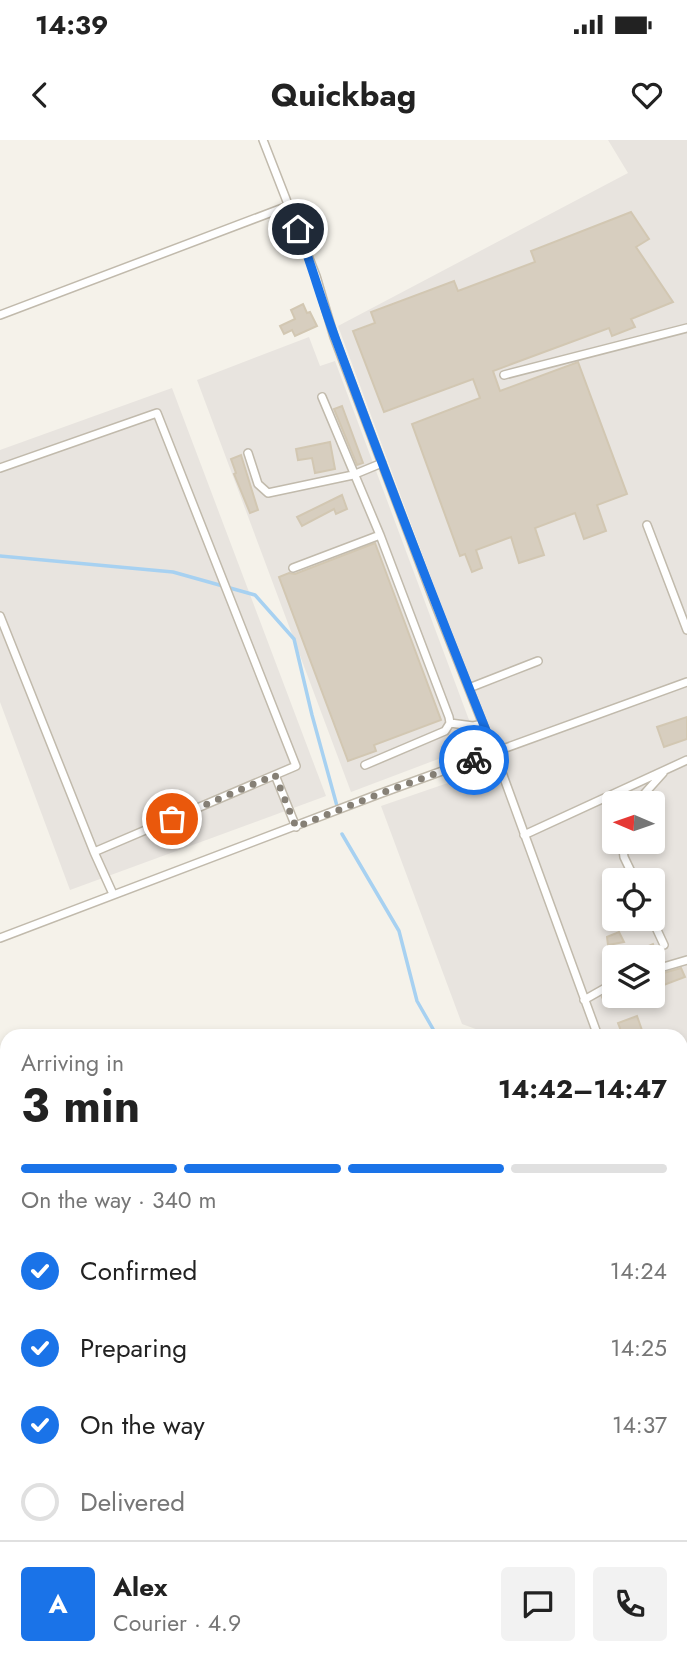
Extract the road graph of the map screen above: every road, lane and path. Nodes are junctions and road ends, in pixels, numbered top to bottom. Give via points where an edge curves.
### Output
1 (263, 140) edge
2 (288, 206) junction
3 (0, 315) edge
4 (687, 328) edge
5 (504, 375) dead end
6 (322, 397) dead end
7 (248, 453) dead end
8 (382, 463) junction
9 (0, 468) edge
10 (353, 475) junction
11 (647, 525) dead end
12 (380, 535) junction
13 (293, 568) dead end
14 (0, 616) edge
15 (687, 630) edge
16 (538, 661) dead end
17 (687, 682) edge
18 (469, 688) junction
19 (450, 723) junction
20 (483, 724) junction
21 (495, 753) junction
22 (687, 760) edge
23 (365, 765) dead end
24 (666, 769) junction
25 (275, 775) junction
26 (647, 791) edge
27 (296, 827) junction
28 (524, 835) junction
29 (94, 852) junction
30 (113, 894) junction
31 (658, 931) edge
32 (0, 938) edge
33 (664, 945) dead end
34 (687, 960) edge
35 (665, 966) edge
36 (602, 990) edge
37 (584, 1000) junction
38 (595, 1029) edge

1 - 2 lane
2 - 3 lane
2 - 8 lane
4 - 5 lane
6 - 10 lane
7 - 10 lane via 258,484 268,494
8 - 10 lane
8 - 18 lane
9 - 25 lane via 157,413 296,766
10 - 12 lane
11 - 15 lane
12 - 13 lane
12 - 19 lane
14 - 29 lane
16 - 18 lane
17 - 21 lane
18 - 20 lane
19 - 20 lane
19 - 23 lane via 445,731
20 - 21 lane
21 - 27 lane
21 - 28 lane
22 - 24 lane
24 - 26 lane
24 - 28 lane
25 - 27 lane
25 - 29 lane
27 - 30 lane
28 - 37 lane
29 - 30 lane
30 - 32 lane
31 - 33 lane
34 - 35 lane
36 - 37 lane
37 - 38 lane

